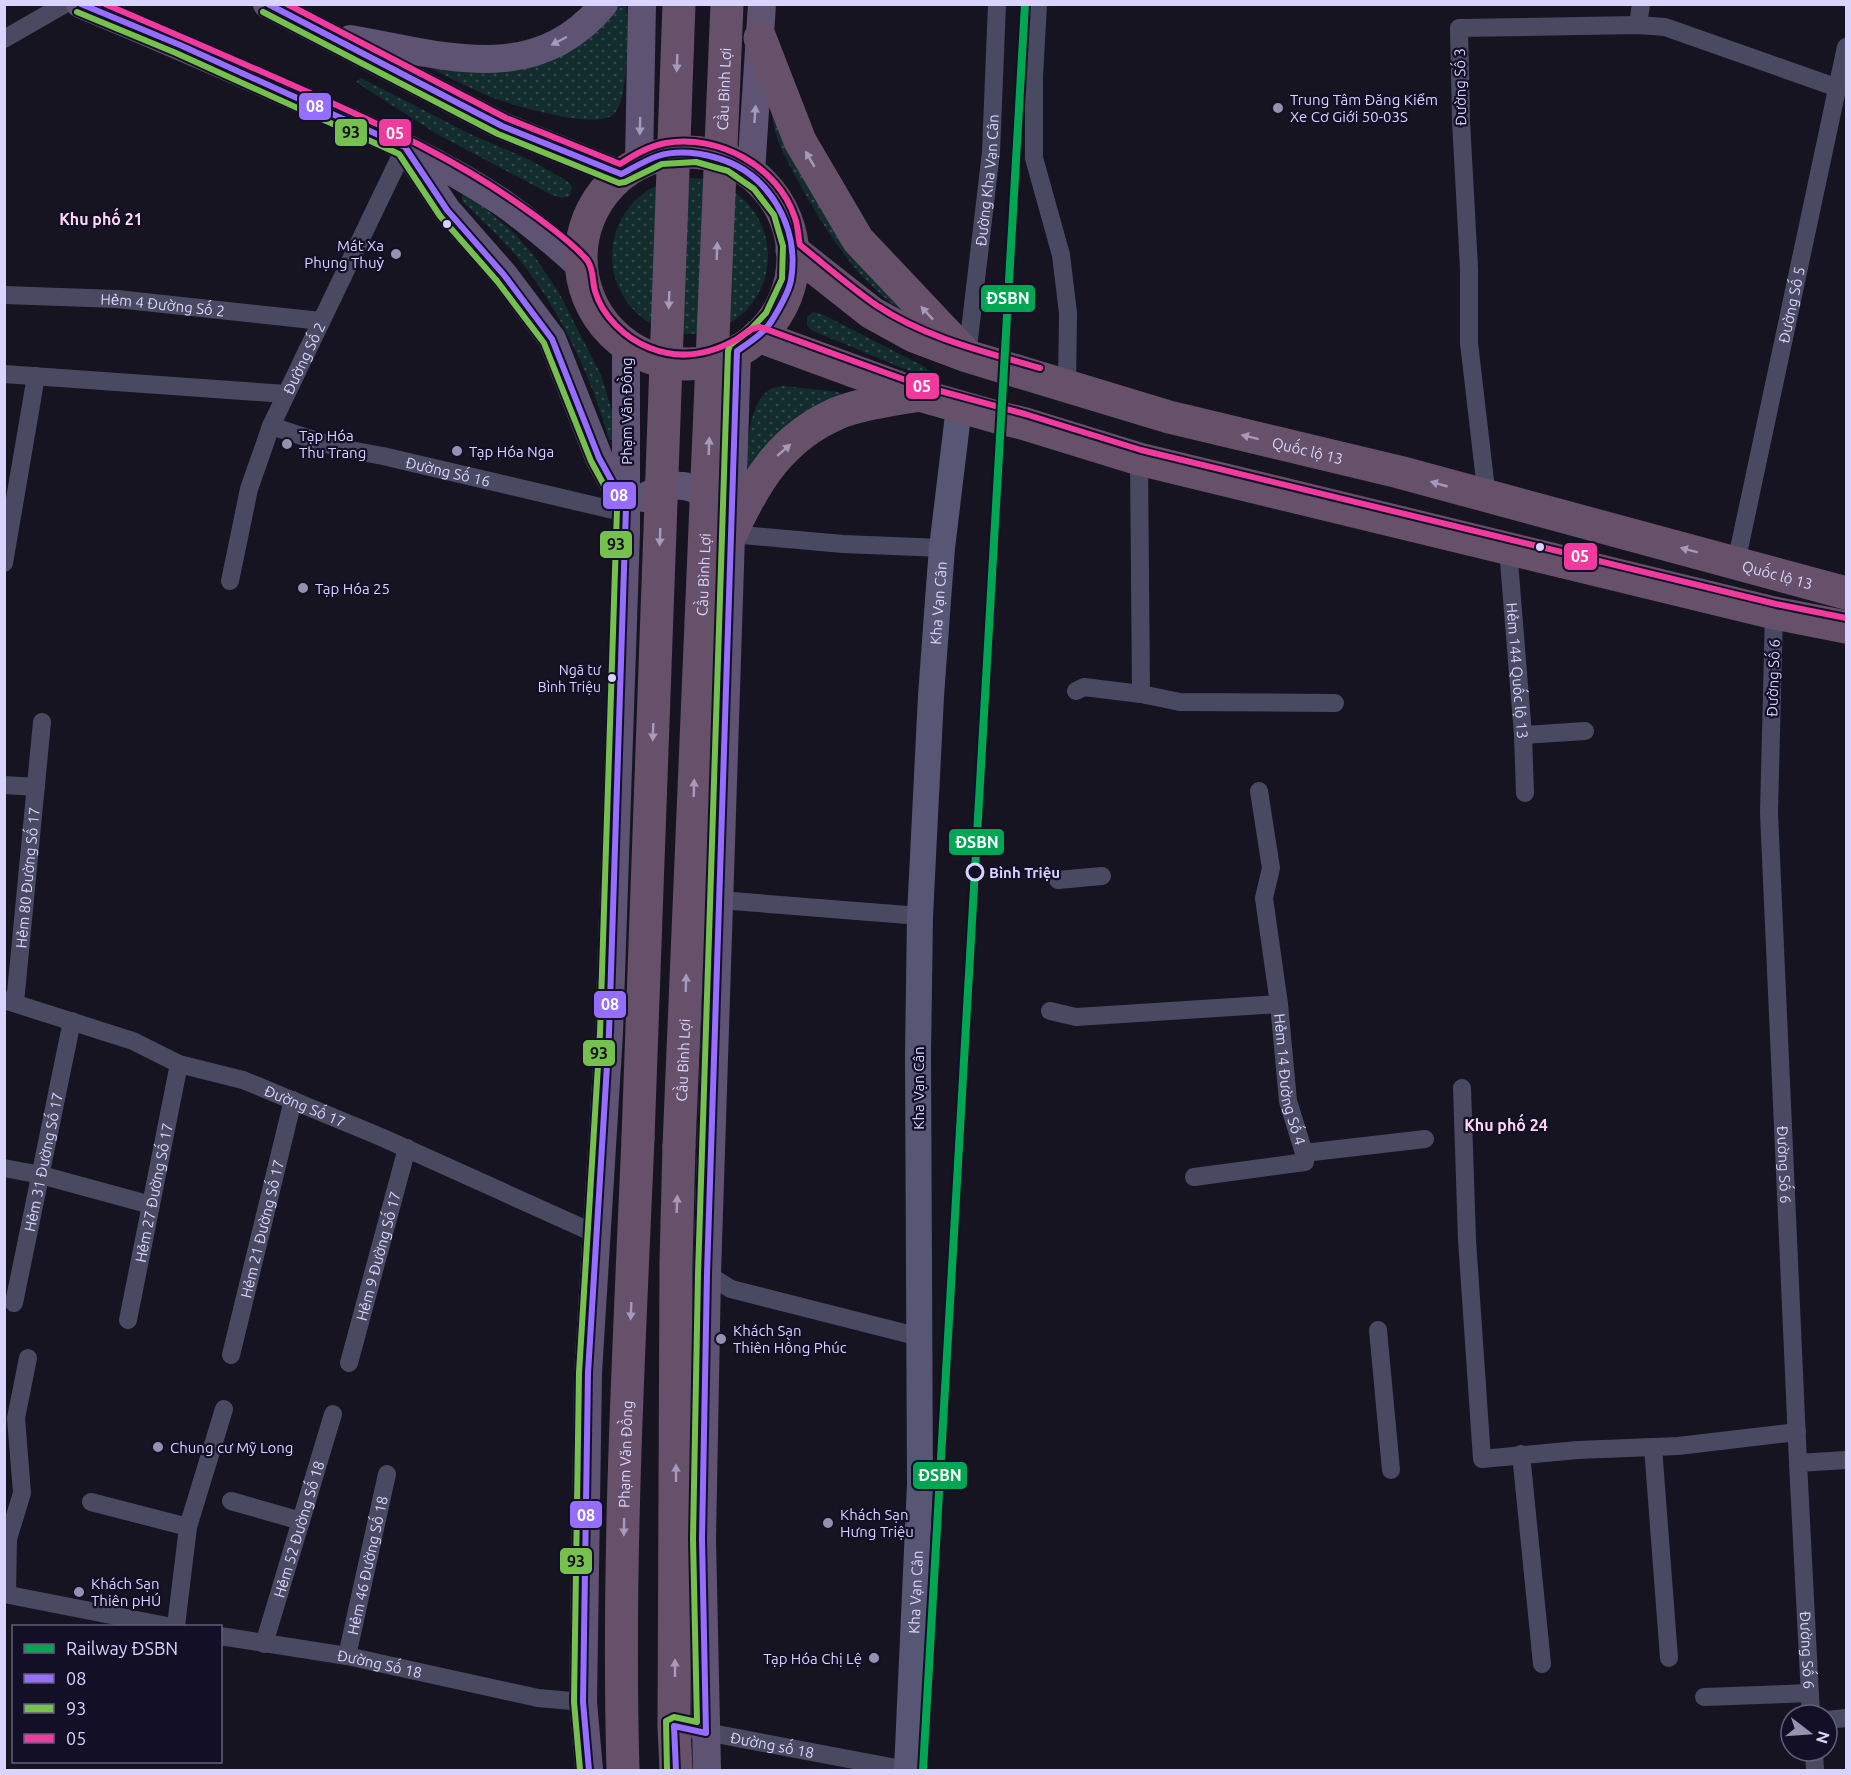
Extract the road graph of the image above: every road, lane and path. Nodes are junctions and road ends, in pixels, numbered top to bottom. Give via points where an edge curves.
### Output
1 (65, 4) edge
2 (80, 4) edge
3 (267, 4) edge
4 (604, 4) edge
5 (642, 4) edge
6 (679, 4) edge
7 (727, 4) edge
8 (762, 4) edge
9 (997, 4) edge
10 (1038, 4) edge
11 (1641, 4) edge
12 (1638, 26) junction
13 (324, 34) junction
14 (760, 38) junction
15 (4, 39) edge
16 (1846, 47) edge
17 (1838, 88) junction
18 (405, 147) junction
19 (630, 168) junction
20 (751, 172) junction
21 (792, 250) junction
22 (580, 266) junction
23 (4, 295) edge
24 (321, 321) junction
25 (748, 344) junction
26 (626, 346) junction
27 (967, 356) junction
28 (4, 374) edge
29 (36, 376) junction
30 (1067, 386) junction
31 (286, 394) junction
32 (919, 395) junction
33 (959, 407) junction
34 (271, 426) junction
35 (1139, 459) junction
36 (1487, 498) junction
37 (626, 510) junction
38 (731, 534) junction
39 (942, 548) junction
40 (1508, 549) junction
41 (4, 563) edge
42 (1736, 563) junction
43 (230, 581) dead end
44 (1846, 593) edge
45 (1774, 613) junction
46 (1846, 627) edge
47 (1076, 691) dead end
48 (1141, 694) junction
49 (1335, 704) dead end
50 (42, 722) dead end
51 (1585, 731) dead end
52 (1523, 735) junction
53 (4, 785) edge
54 (36, 787) junction
55 (1259, 791) dead end
56 (1525, 793) dead end
57 (1102, 876) dead end
58 (1058, 880) dead end
59 (719, 900) junction
60 (920, 916) junction
61 (10, 1002) edge
62 (1279, 1004) junction
63 (1050, 1011) dead end
64 (72, 1021) junction
65 (178, 1064) junction
66 (1462, 1088) dead end
67 (293, 1100) junction
68 (1425, 1139) dead end
69 (407, 1148) junction
70 (1304, 1158) junction
71 (4, 1168) edge
72 (41, 1175) junction
73 (1194, 1178) dead end
74 (151, 1204) junction
75 (596, 1234) junction
76 (633, 1253) junction
77 (676, 1263) junction
78 (707, 1274) junction
79 (14, 1303) dead end
80 (128, 1320) dead end
81 (1378, 1330) dead end
82 (920, 1337) junction
83 (231, 1355) dead end
84 (28, 1358) dead end
85 (349, 1364) dead end
86 (224, 1409) dead end
87 (333, 1414) dead end
88 (1797, 1432) junction
89 (1653, 1448) junction
90 (1521, 1454) junction
91 (1846, 1460) edge
92 (1798, 1463) junction
93 (1391, 1470) dead end
94 (387, 1474) dead end
95 (231, 1500) dead end
96 (91, 1502) dead end
97 (301, 1521) junction
98 (188, 1527) junction
99 (5, 1594) edge
100 (162, 1625) edge
101 (176, 1625) edge
102 (222, 1636) edge
103 (264, 1644) junction
104 (347, 1656) junction
105 (1669, 1658) dead end
106 (1542, 1664) dead end
107 (1810, 1693) junction
108 (1704, 1697) dead end
109 (583, 1702) junction
110 (1810, 1703) edge
111 (674, 1726) junction
112 (706, 1733) junction
113 (589, 1770) edge
114 (623, 1770) edge
115 (676, 1770) edge
116 (707, 1770) edge
117 (907, 1770) edge

1 - 15 street
2 - 18 main road
3 - 13 main road
4 -> 13 main road via 573,34 513,59 478,60
5 -> 19 main road
6 -> 76 highway, Phạm Văn Đồng, bridge
77 -> 7 highway, Cầu Bình Lợi, bridge
8 - 14 main road
9 - 27 street, Đường Kha Vạn Cân via 991,152
10 - 30 street via 1034,158 1061,255 1068,314
11 - 12 street
12 - 17 street, Đường Số 3 via 1665,27
12 - 36 street, Đường Số 3 via 1459,28 1469,343
13 - 19 main road via 502,126
20 -> 14 main road
27 -> 14 highway via 858,240 800,141
16 - 17 street, Đường Số 5
17 - 42 street, Đường Số 5
18 - 22 main road via 503,203
18 - 24 street, Đường Số 2
18 - 37 main road via 447,210 504,274 552,339 599,458
19 - 20 highway via 667,152 696,151 725,158
19 - 22 highway via 597,199 584,231
20 - 21 highway via 772,194 786,220
21 - 25 highway via 792,274 785,297 774,318
21 - 27 highway, Quốc lộ 13 via 872,313 914,336
22 - 26 highway via 588,297 603,325
23 - 24 street, Hẻm 4 Đường Số 2 via 117,299
24 - 31 street, Đường Số 2
25 - 26 highway via 715,360 693,364 669,363
25 - 32 highway
25 - 38 main road
26 - 37 main road, Phạm Văn Đồng
27 - 30 highway, Quốc lộ 13
28 - 29 street
29 - 31 street
29 - 41 street
36 -> 30 highway, Quốc lộ 13 via 1399,472 1169,417
31 - 34 street, Đường Số 2
32 - 33 highway
38 -> 32 highway via 750,494 776,458 812,426 840,412
33 - 35 highway
33 - 39 street, Kha Vạn Cân
34 - 37 street, Đường Số 16 via 339,448
34 - 43 street, Đường Số 2 via 249,489
35 - 40 highway
35 - 48 street
42 -> 36 highway, Quốc lộ 13
37 - 38 main road via 654,492 676,485 691,487 713,502
37 - 75 main road, Phạm Văn Đồng via 609,1033
38 - 39 street
38 - 59 main road
39 - 60 street, Kha Vạn Cân
40 - 45 highway
40 - 52 street, Hẻm 144 Quốc lộ 13
42 - 44 highway, Quốc lộ 13
45 - 46 highway
45 - 88 street, Đường Số 6 via 1769,813
47 - 48 street via 1084,687
48 - 49 street via 1180,702
50 - 54 street, Hẻm 80 Đường Số 17
51 - 52 street
52 - 56 street, Hẻm 144 Quốc lộ 13
53 - 54 street, Hẻm 80 Đường Số 17
54 - 61 street, Hẻm 80 Đường Số 17
55 - 62 street, Hẻm 14 Đường Số 4 via 1271,868 1264,898
57 - 58 street
59 - 60 street
59 - 78 main road
60 - 82 street, Kha Vạn Cân
61 - 64 street, Đường Số 17
62 - 63 street via 1076,1017
62 - 70 street, Hẻm 14 Đường Số 4 via 1288,1101
64 - 65 street, Đường Số 17 via 133,1041
64 - 72 street, Hẻm 31 Đường Số 17
65 - 67 street, Đường Số 17 via 243,1080
65 - 74 street, Hẻm 27 Đường Số 17
66 - 90 street via 1467,1240 1482,1459
67 - 69 street, Đường Số 17
67 - 83 street, Hẻm 21 Đường Số 17
68 - 70 street
69 - 75 street, Đường Số 17
69 - 85 street, Hẻm 9 Đường Số 17
70 - 73 street
71 - 72 street
72 - 74 street
72 - 79 street, Hẻm 31 Đường Số 17
74 - 80 street, Hẻm 27 Đường Số 17
75 - 76 main road
75 - 109 main road, Phạm Văn Đồng via 588,1373
76 -> 114 highway, Phạm Văn Đồng via 625,1479
77 - 78 main road
111 -> 77 highway
78 - 82 street via 731,1289
78 - 112 main road via 702,1539
81 - 93 street
82 - 117 street, Kha Vạn Cân via 920,1484
84 - 99 street via 16,1418 22,1493 8,1539
86 - 98 street
87 - 97 street, Hẻm 52 Đường Số 18
88 - 89 street
88 - 92 street, Đường Số 6
89 - 90 street
89 - 105 street
90 - 106 street
91 - 92 street
92 - 107 street, Đường Số 6
94 - 104 street, Hẻm 46 Đường Số 18
95 - 97 street
96 - 98 street
97 - 103 street, Hẻm 52 Đường Số 18
98 - 101 street
99 - 100 street
102 - 103 street, Đường Số 18
103 - 104 street, Đường Số 18
104 - 109 street, Đường Số 18 via 538,1698
107 - 108 street
107 - 110 street, Đường Số 6
109 - 113 main road, Phạm Văn Đồng
111 - 112 street, Đường số 18
111 - 115 highway
112 - 116 main road
112 - 117 street, Đường số 18

